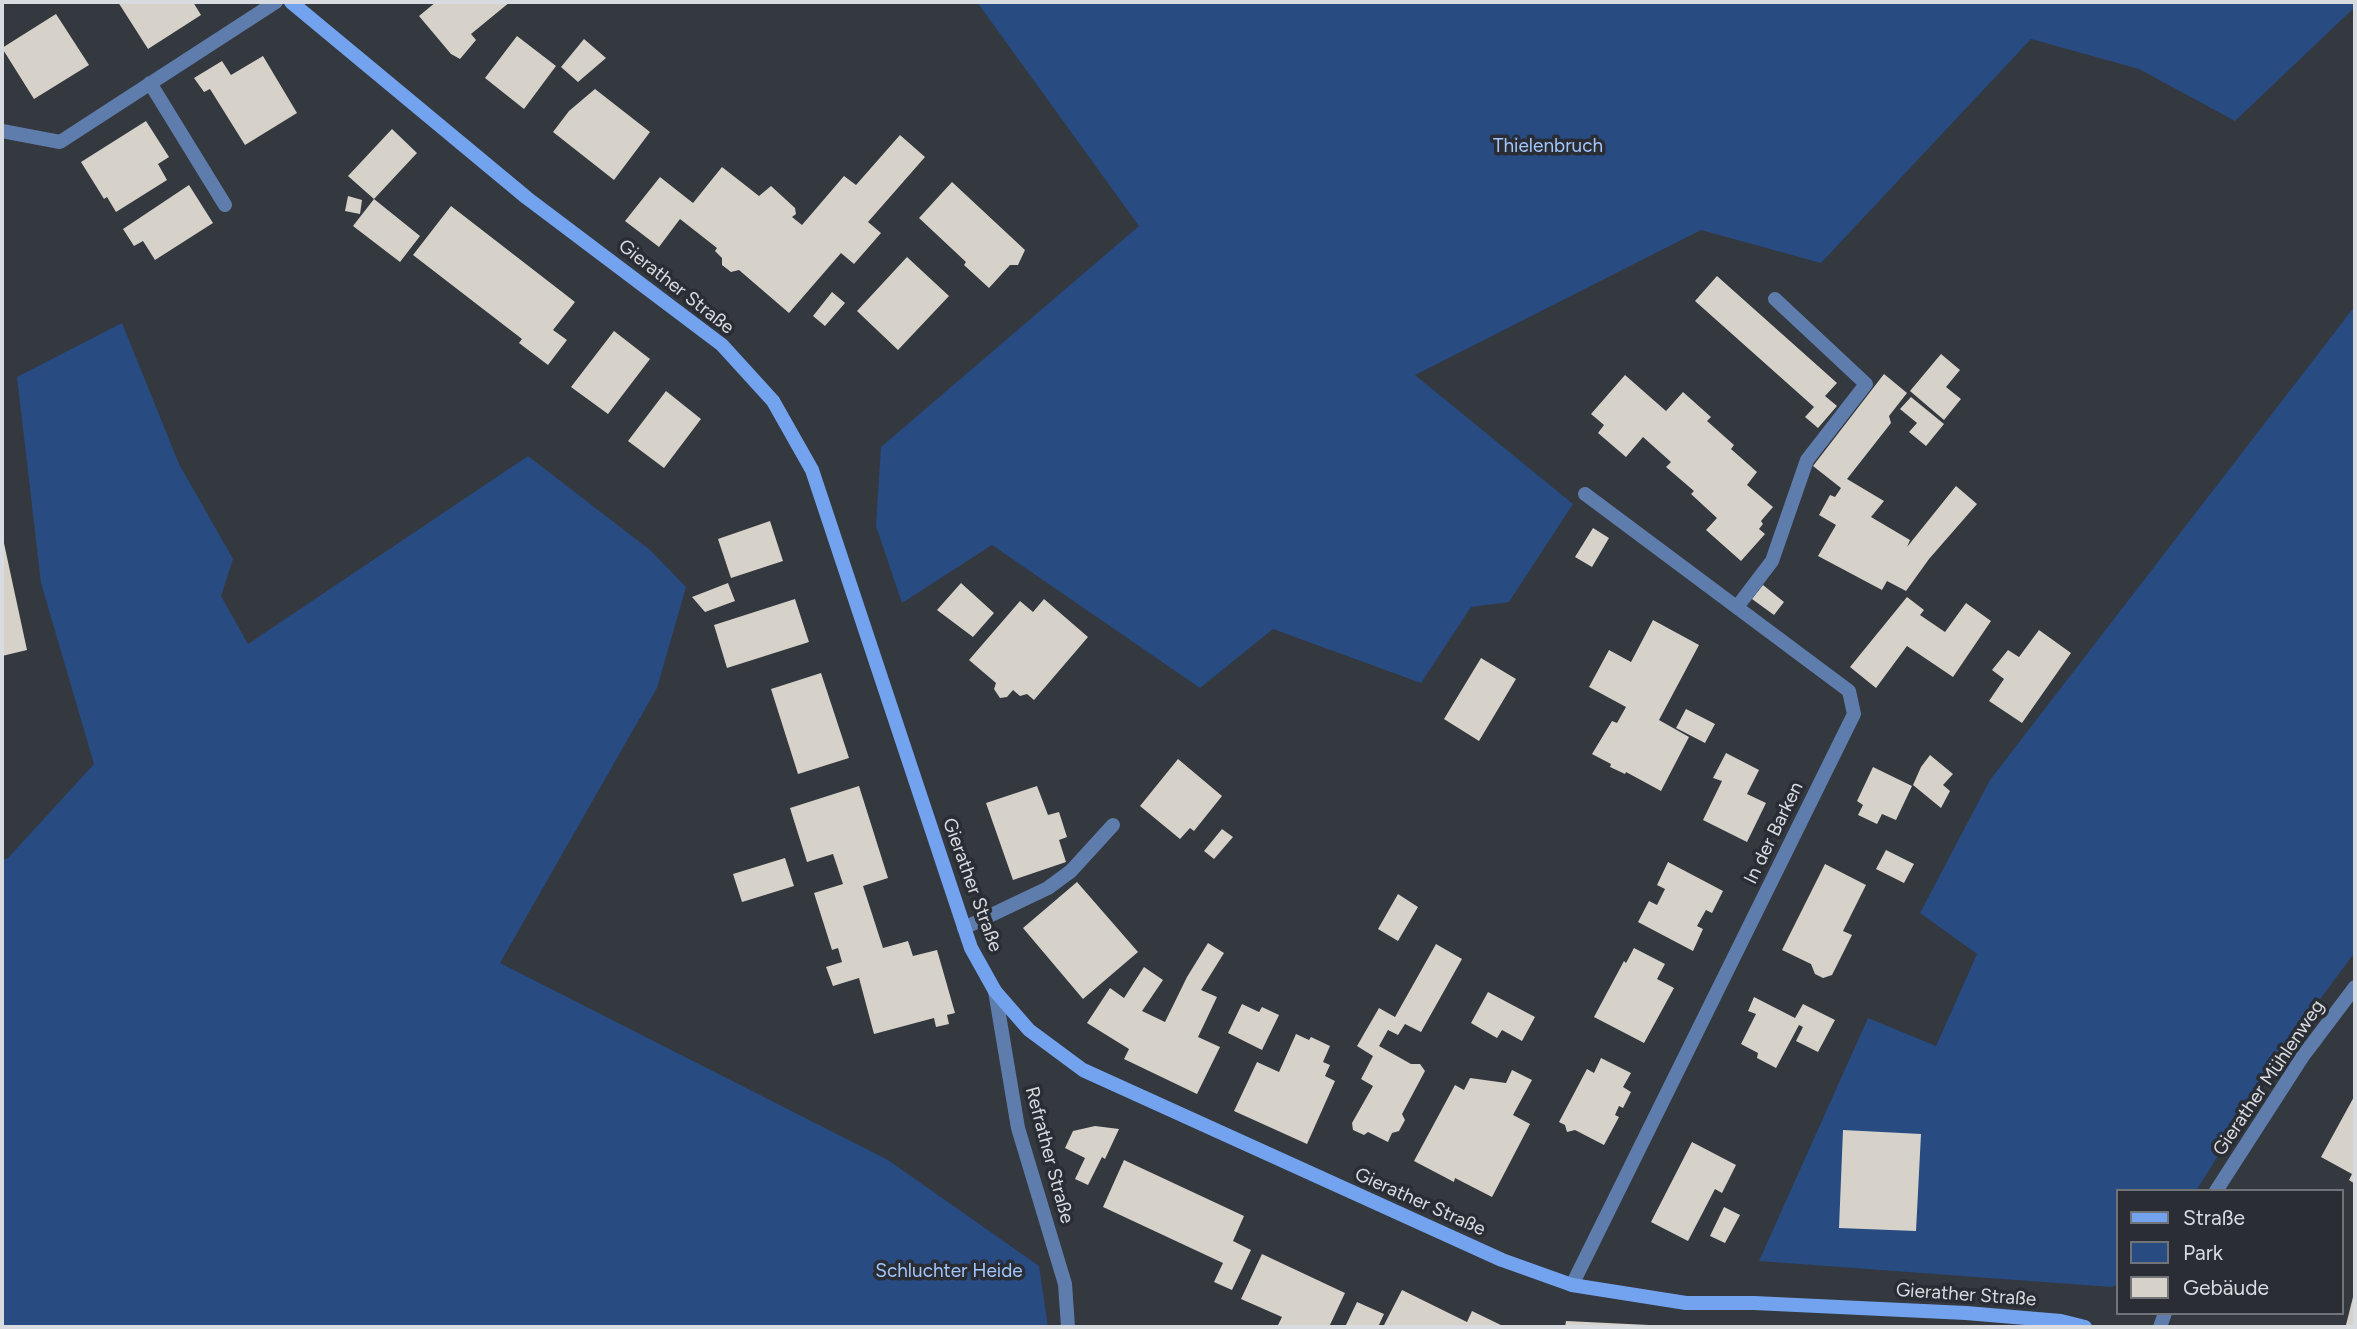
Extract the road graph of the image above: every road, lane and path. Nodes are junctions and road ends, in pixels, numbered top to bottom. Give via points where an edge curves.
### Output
1 (276, 2) edge
2 (292, 2) edge
3 (150, 83) junction
4 (2, 131) edge
5 (225, 205) dead end
6 (1775, 299) dead end
7 (1585, 494) dead end
8 (1737, 607) junction
9 (1113, 825) dead end
10 (964, 928) junction
11 (2355, 987) edge
12 (995, 990) junction
13 (2217, 1189) edge
14 (1572, 1285) junction
15 (1068, 1327) edge
16 (2085, 1327) edge

1 - 3 street
2 - 10 street, Gierather Straße via 527,198 722,345 773,401 811,470
3 - 4 street via 60,142
3 - 5 street
6 - 8 street via 1866,384 1807,460 1772,561
7 - 8 street, In der Barken
8 - 14 street, In der Barken via 1849,691 1854,714
9 - 10 street via 1071,871 1048,888
10 - 12 street, Gierather Straße
11 - 13 street, Gierather Mühlenweg via 2303,1056
12 - 14 street, Gierather Straße via 1029,1030 1083,1070 1502,1260
12 - 15 street, Refrather Straße via 1018,1128 1065,1284
14 - 16 street, Gierather Straße via 1686,1303 1966,1313

